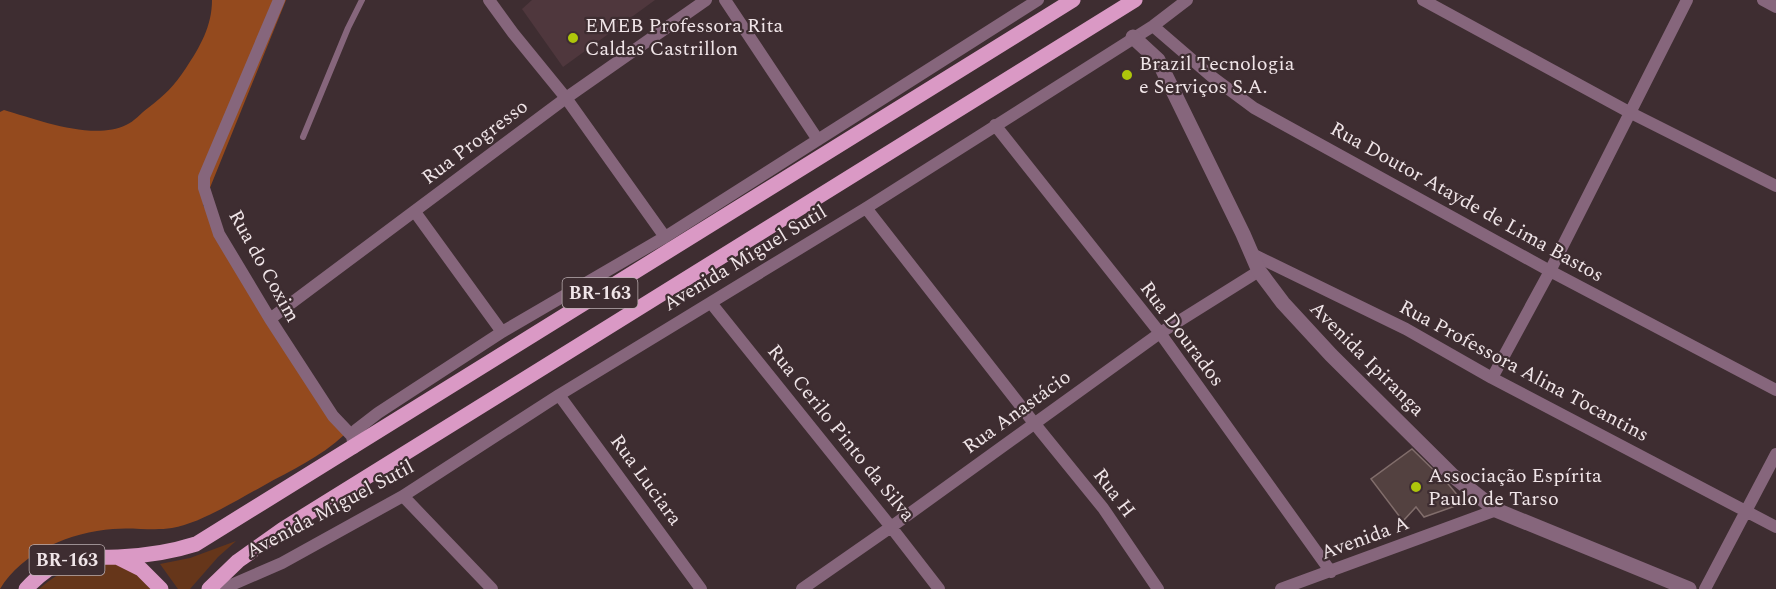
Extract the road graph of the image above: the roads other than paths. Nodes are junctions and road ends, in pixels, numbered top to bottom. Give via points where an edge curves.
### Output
1 (279, 0) edge
2 (362, 0) edge
3 (489, 0) edge
4 (706, 0) edge
5 (725, 0) edge
6 (1038, 0) edge
7 (1073, 0) edge
8 (1135, 0) edge
9 (1187, 0) edge
10 (1423, 0) edge
11 (1687, 0) edge
12 (1763, 0) edge
13 (1776, 7) edge
14 (1154, 26) junction
15 (1133, 37) junction
16 (566, 99) junction
17 (1629, 112) junction
18 (995, 125) junction
19 (303, 137) dead end
20 (818, 140) junction
21 (1776, 186) edge
22 (866, 208) junction
23 (415, 212) junction
24 (665, 237) junction
25 (1252, 254) junction
26 (1550, 271) junction
27 (1259, 272) junction
28 (711, 303) junction
29 (270, 319) junction
30 (502, 332) junction
31 (1160, 333) junction
32 (1492, 378) junction
33 (1776, 390) edge
34 (560, 395) junction
35 (1034, 423) junction
36 (353, 442) junction
37 (1776, 454) edge
38 (403, 496) junction
39 (1496, 510) junction
40 (1747, 511) junction
41 (891, 527) junction
42 (1776, 527) edge
43 (116, 557) junction
44 (1331, 572) junction
45 (1661, 584) edge
46 (26, 589) edge
47 (161, 589) edge
48 (209, 589) edge
49 (222, 589) edge
50 (492, 589) edge
51 (701, 589) edge
52 (802, 589) edge
53 (939, 589) edge
54 (1158, 589) edge
55 (1281, 589) edge
56 (1689, 589) edge
57 (1705, 589) edge

1 - 29 street, Rua do Coxim via 204,177 219,234
2 - 19 lane
3 - 16 street
4 - 16 street, Rua Progresso
5 - 20 street
6 - 20 street, Avenida Miguel Sutil
7 - 36 main road, Avenida Miguel Sutil / BR-163
8 - 48 main road, Avenida Miguel Sutil / BR-163 via 283,529 238,561
9 - 14 street, Avenida Miguel Sutil
10 - 17 street
11 - 17 street
12 - 13 street
14 - 15 street, Avenida Miguel Sutil
14 - 26 street, Rua Doutor Atayde de Lima Bastos via 1254,108
15 - 18 street, Avenida Miguel Sutil
15 - 25 street, Avenida Ipiranga via 1158,60
16 - 23 street, Rua Progresso
16 - 24 street
17 - 21 street
17 - 26 street
18 - 22 street, Avenida Miguel Sutil
18 - 31 street, Rua Dourados
20 - 24 street, Avenida Miguel Sutil
22 - 28 street, Avenida Miguel Sutil
22 - 35 street, Rua H
23 - 29 street, Rua Progresso
23 - 30 street
24 - 30 street, Avenida Miguel Sutil
25 - 27 street, Avenida Ipiranga
25 - 32 street, Rua Professora Alina Tocantins via 1406,328
26 - 32 street
26 - 33 street, Rua Doutor Atayde de Lima Bastos
27 - 31 street, Rua Anastácio
27 - 39 street, Avenida Ipiranga via 1331,355 1452,475
28 - 34 street, Avenida Miguel Sutil
28 - 41 street, Rua Cerilo Pinto da Silva
29 - 36 street, Rua do Coxim
30 - 36 street, Avenida Miguel Sutil via 378,413 356,430
31 - 35 street, Rua Anastácio
31 - 44 street, Rua Dourados
32 - 40 street, Rua Professora Alina Tocantins
34 - 38 street, Avenida Miguel Sutil
34 - 51 street, Rua Luciara
35 - 41 street, Rua Anastácio
35 - 54 street, Rua H via 1103,508
36 - 43 main road, Avenida Miguel Sutil / BR-163 via 196,544 178,550
37 - 40 street
38 - 49 street, Avenida Miguel Sutil via 282,563
38 - 50 street
39 - 44 street, Avenida A
39 - 45 street, Avenida Ipiranga
40 - 42 street, Rua Professora Alina Tocantins
40 - 57 street
41 - 52 street, Rua Anastácio
41 - 53 street, Rua Cerilo Pinto da Silva
43 - 46 main road, Avenida Miguel Sutil / BR-163 via 75,558 57,563
43 - 47 main road, Avenida Miguel Sutil / BR-163 via 141,569
44 - 55 street, Avenida A
45 - 56 street, Avenida Ipiranga

